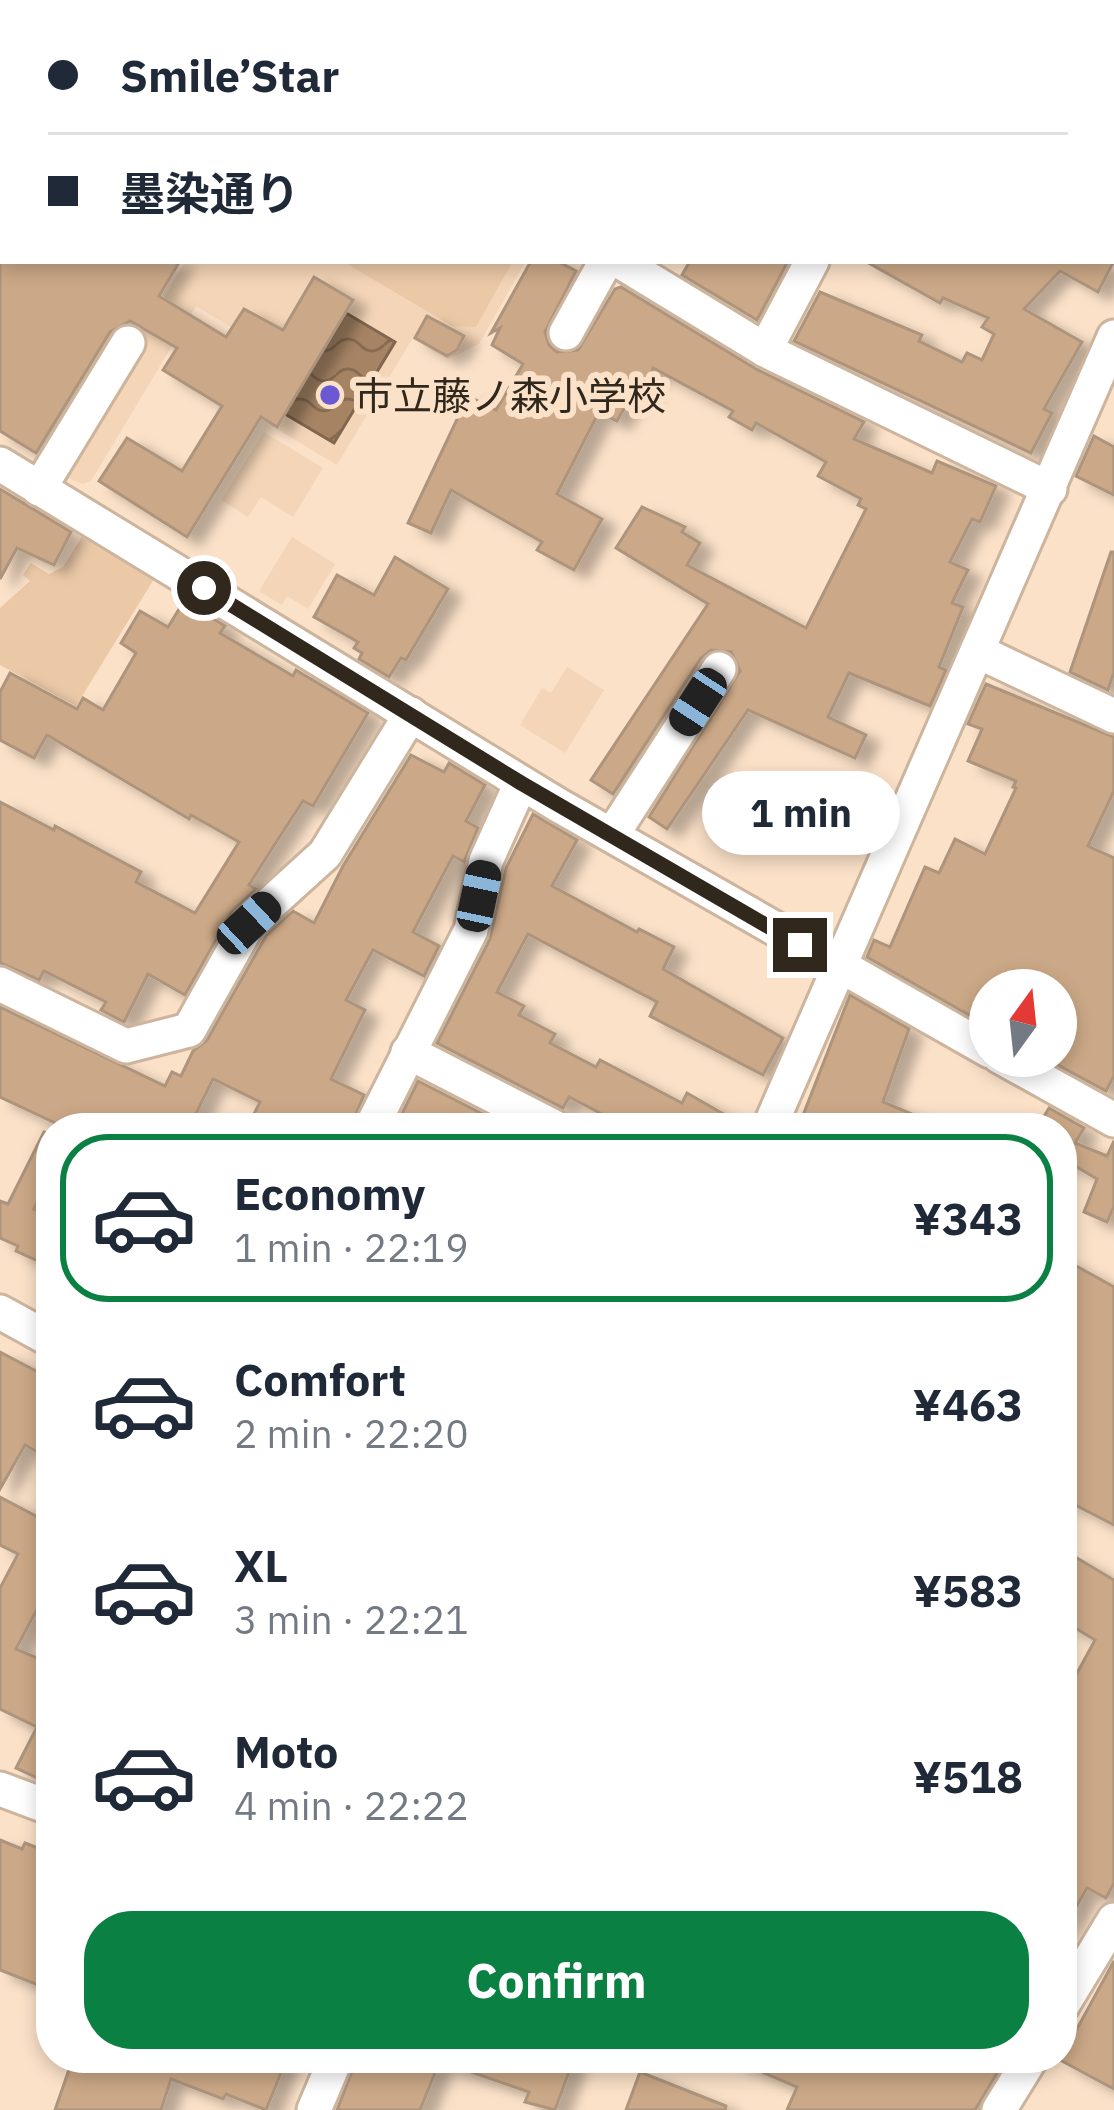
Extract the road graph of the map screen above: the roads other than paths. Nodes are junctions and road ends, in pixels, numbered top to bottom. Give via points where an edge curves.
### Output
1 (604, 264) edge
2 (624, 264) edge
3 (810, 264) edge
4 (566, 333) dead end
5 (1114, 337) edge
6 (128, 343) dead end
7 (765, 350) junction
8 (0, 464) edge
9 (1050, 489) junction
10 (40, 490) junction
11 (976, 651) junction
12 (719, 669) dead end
13 (411, 714) junction
14 (1114, 716) edge
15 (521, 783) junction
16 (612, 835) junction
17 (864, 943) dead end
18 (837, 967) junction
19 (0, 984) edge
20 (969, 1039) edge
21 (408, 1052) junction
22 (1037, 1077) edge
23 (378, 1113) edge
24 (527, 1113) edge
25 (775, 1113) edge
26 (1114, 1120) edge
27 (0, 1312) edge
28 (36, 1332) edge
29 (0, 1789) edge
30 (36, 1802) edge
31 (1114, 1920) edge
32 (1077, 1981) edge
33 (329, 2073) edge
34 (1024, 2073) edge
35 (1009, 2107) edge
36 (314, 2110) edge

1 - 4 street
2 - 7 street
3 - 7 street
5 - 9 street
6 - 10 street
7 - 9 street
8 - 10 street
9 - 11 street
10 - 13 street
11 - 14 street
11 - 18 street
12 - 16 street
13 - 15 street
13 - 19 street via 325,854 249,923 189,1030 126,1046
15 - 16 street
15 - 21 street via 486,861 471,930
16 - 18 street
17 - 18 street
18 - 20 street
18 - 25 street
21 - 23 street
21 - 24 street
22 - 26 street
27 - 28 street
29 - 30 street
31 - 32 street
33 - 36 street
34 - 35 street

